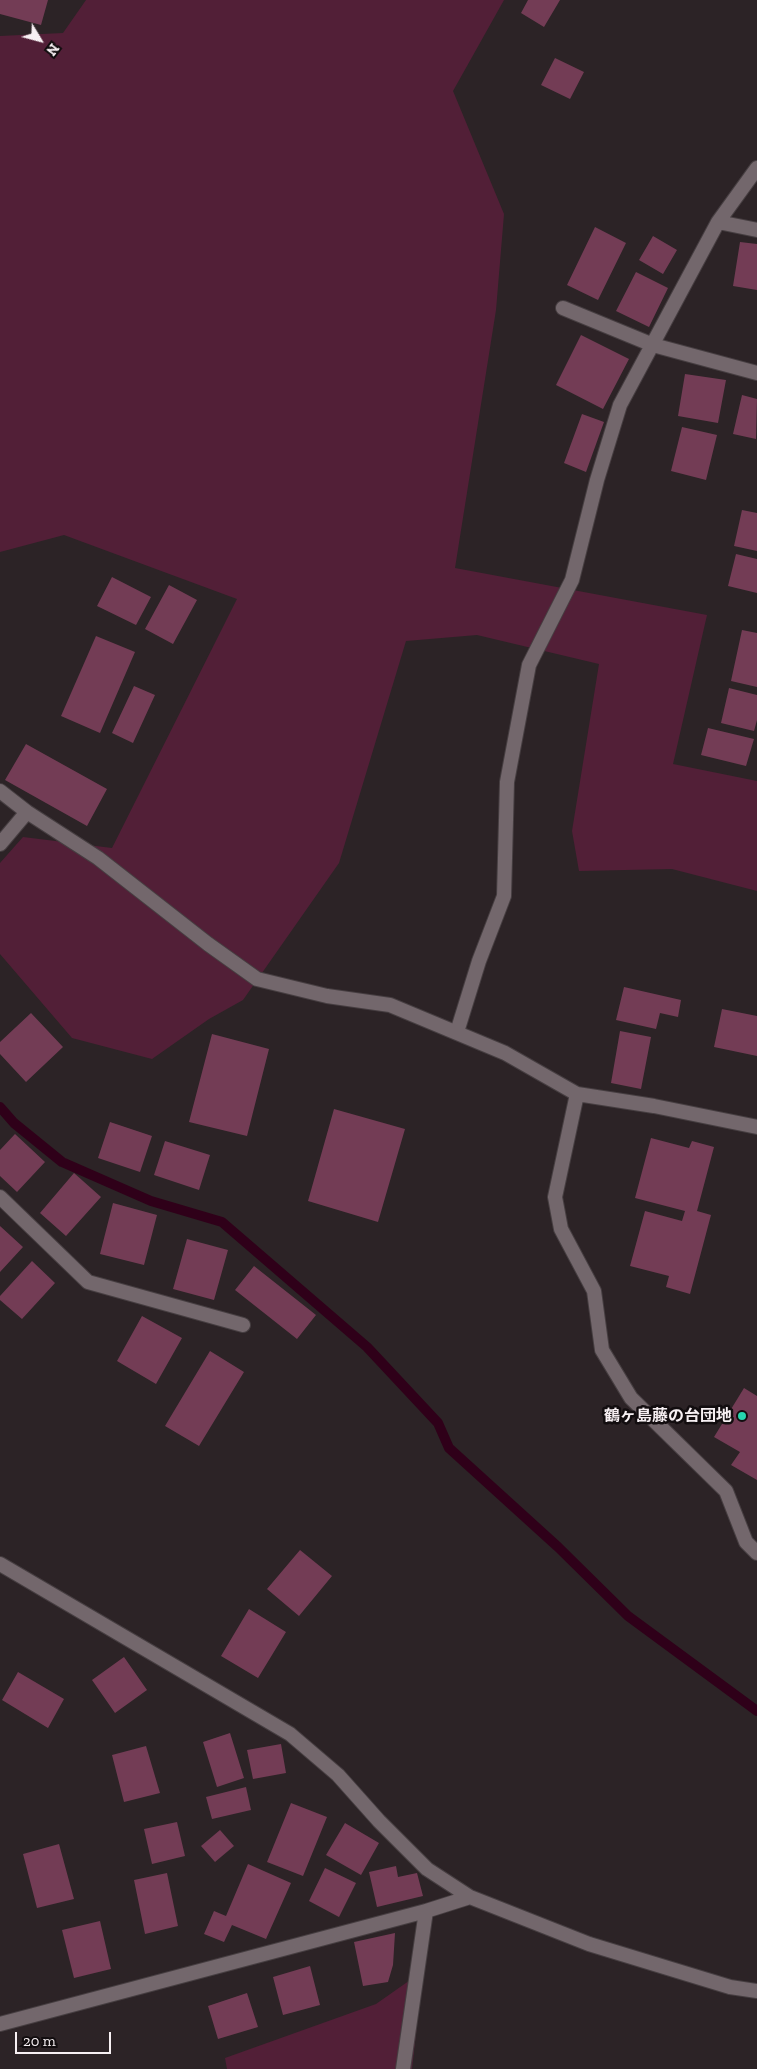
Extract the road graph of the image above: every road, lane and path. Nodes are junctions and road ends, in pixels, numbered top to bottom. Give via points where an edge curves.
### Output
1 (757, 168) edge
2 (718, 222) junction
3 (757, 230) edge
4 (563, 308) dead end
5 (653, 345) junction
6 (757, 373) edge
7 (0, 791) edge
8 (27, 812) junction
9 (0, 844) edge
10 (457, 1032) junction
11 (577, 1094) junction
12 (757, 1127) edge
13 (0, 1197) edge
14 (243, 1325) dead end
15 (757, 1553) edge
16 (0, 1564) edge
17 (470, 1897) junction
18 (426, 1911) junction
19 (757, 1991) edge
20 (0, 2024) edge
21 (403, 2069) edge

1 - 2 street
2 - 3 street
2 - 5 street
4 - 5 street
5 - 6 street
5 - 10 street via 620,405 572,580 529,665 507,782 504,896 478,961
7 - 8 street
8 - 9 street
8 - 10 street via 98,858 257,979 327,996 390,1004
10 - 11 street via 505,1052
11 - 12 street
11 - 15 street via 555,1197 561,1229 594,1291 602,1350 631,1398 726,1491 746,1542
13 - 14 street via 88,1282
16 - 17 street via 290,1734 338,1775 427,1869
17 - 18 street
17 - 19 street via 589,1944
18 - 20 street
18 - 21 street

